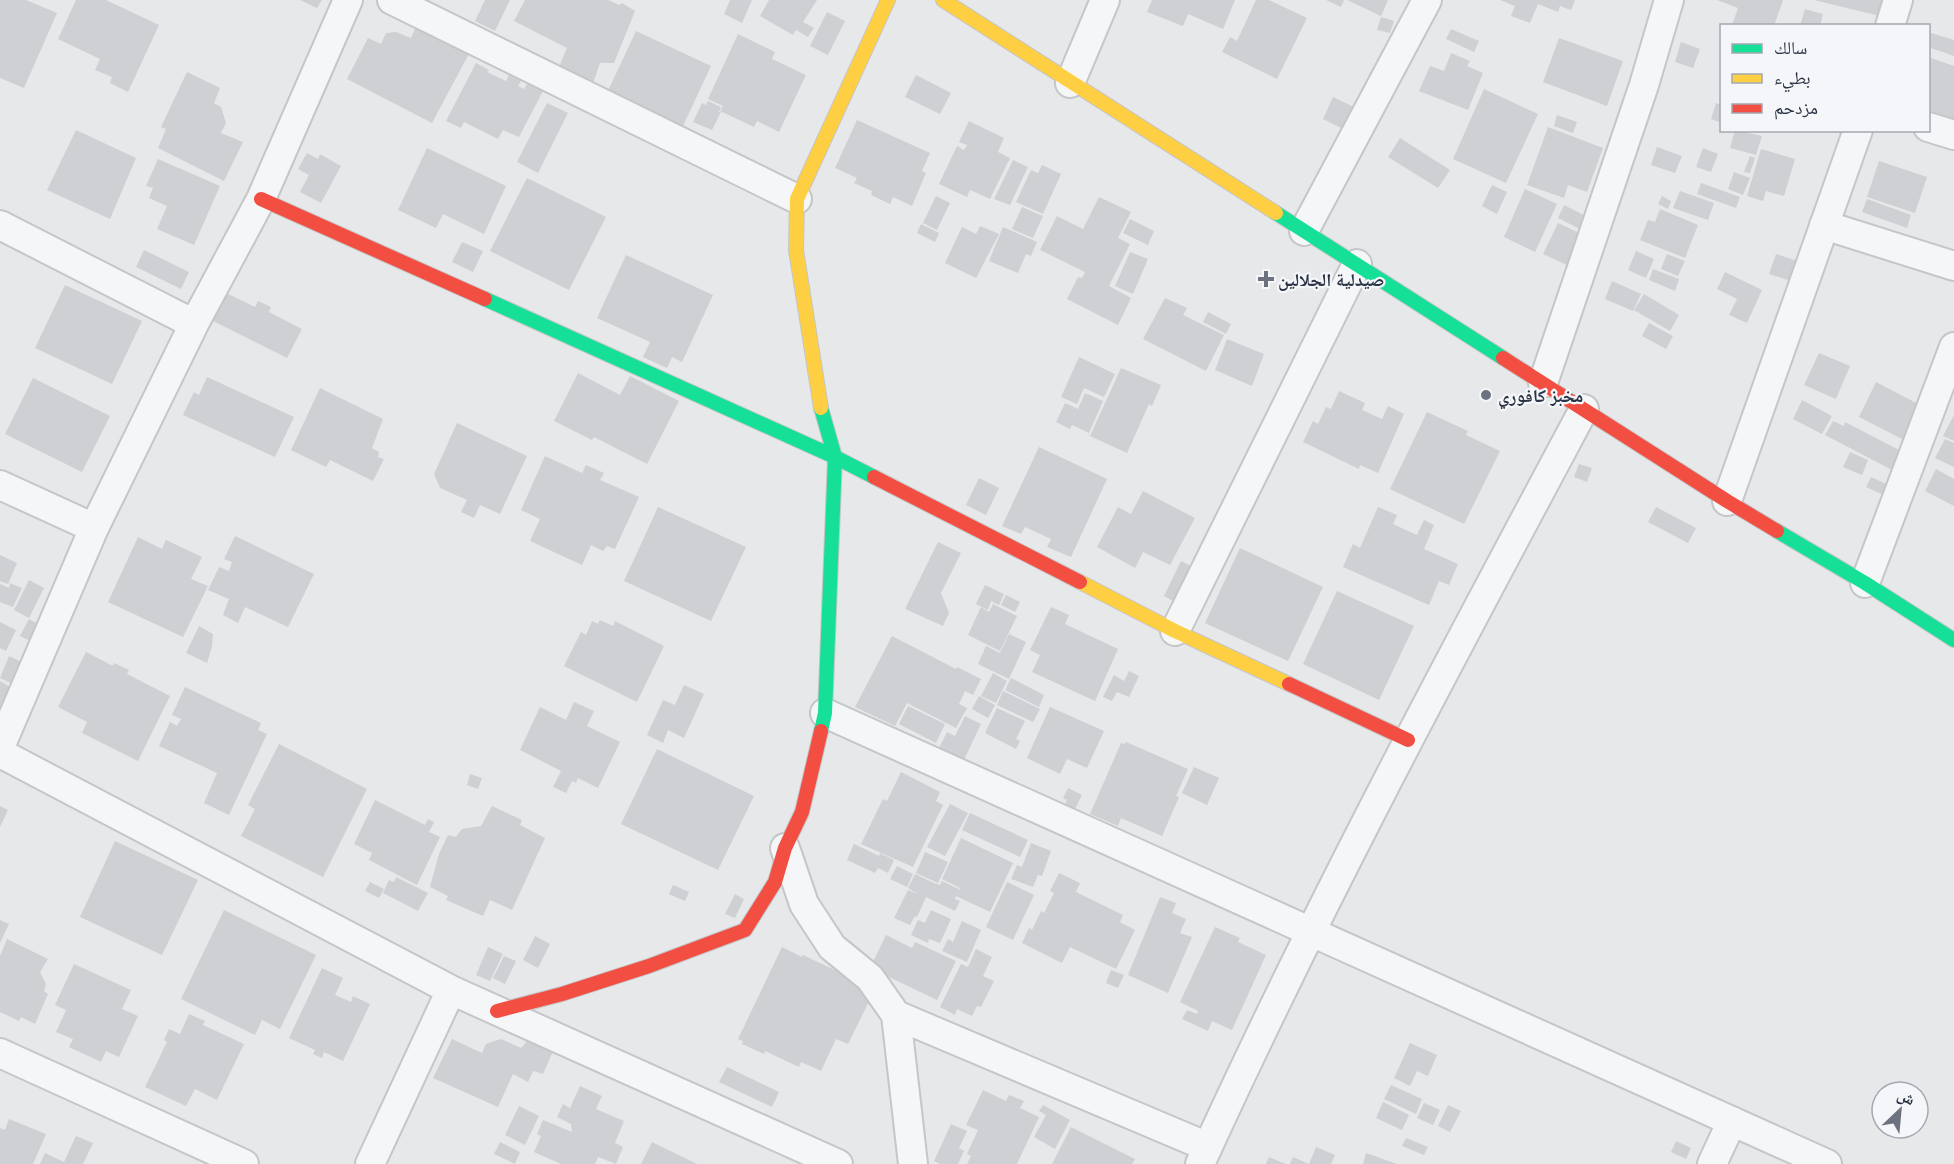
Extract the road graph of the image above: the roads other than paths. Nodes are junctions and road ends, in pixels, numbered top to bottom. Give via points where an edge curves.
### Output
1 (348, 0) edge
2 (392, 0) edge
3 (888, 0) edge
4 (942, 0) edge
5 (1105, 0) edge
6 (1427, 0) edge
7 (1669, 0) edge
8 (1898, 0) edge
9 (1891, 24) edge
10 (1070, 83) junction
11 (1930, 127) edge
12 (1857, 132) edge
13 (1954, 135) edge
14 (261, 199) junction
15 (797, 199) junction
16 (0, 225) edge
17 (1824, 225) junction
18 (1304, 231) junction
19 (1357, 264) junction
20 (1954, 266) edge
21 (194, 324) junction
22 (1954, 347) edge
23 (1543, 383) junction
24 (1584, 409) junction
25 (835, 457) junction
26 (0, 485) edge
27 (1727, 501) junction
28 (94, 528) junction
29 (1865, 583) junction
30 (1175, 631) junction
31 (1954, 640) edge
32 (825, 712) junction
33 (1408, 740) junction
34 (0, 747) edge
35 (0, 753) edge
36 (786, 848) junction
37 (1312, 931) junction
38 (451, 990) junction
39 (497, 1011) junction
40 (896, 1015) junction
41 (0, 1053) edge
42 (1732, 1121) junction
43 (1204, 1156) edge
44 (244, 1164) edge
45 (370, 1164) edge
46 (838, 1164) edge
47 (913, 1164) edge
48 (1712, 1164) edge
49 (1827, 1164) edge

1 - 14 street
2 - 15 street
3 - 15 street
4 - 10 street
5 - 10 street
6 - 18 street
7 - 23 street
8 - 9 street
10 - 18 street
11 - 13 street
12 - 17 street
14 - 21 street
14 - 25 street
15 - 25 street via 796,250 818,398
16 - 21 street
17 - 20 street
17 - 27 street
18 - 19 street
19 - 23 street
19 - 30 street
21 - 28 street
22 - 29 street
23 - 24 street
24 - 27 street
24 - 33 street
25 - 30 street
25 - 32 street
26 - 28 street
27 - 29 street
28 - 34 street
29 - 31 street
30 - 33 street
32 - 36 street via 802,812
32 - 37 street
33 - 37 street
35 - 38 street
36 - 39 street via 775,882 745,930 649,966
36 - 40 street via 804,904 832,947 870,978
37 - 42 street
37 - 43 street
38 - 39 street
38 - 45 street
39 - 46 street
40 - 43 street
40 - 47 street
41 - 44 street
42 - 48 street
42 - 49 street

